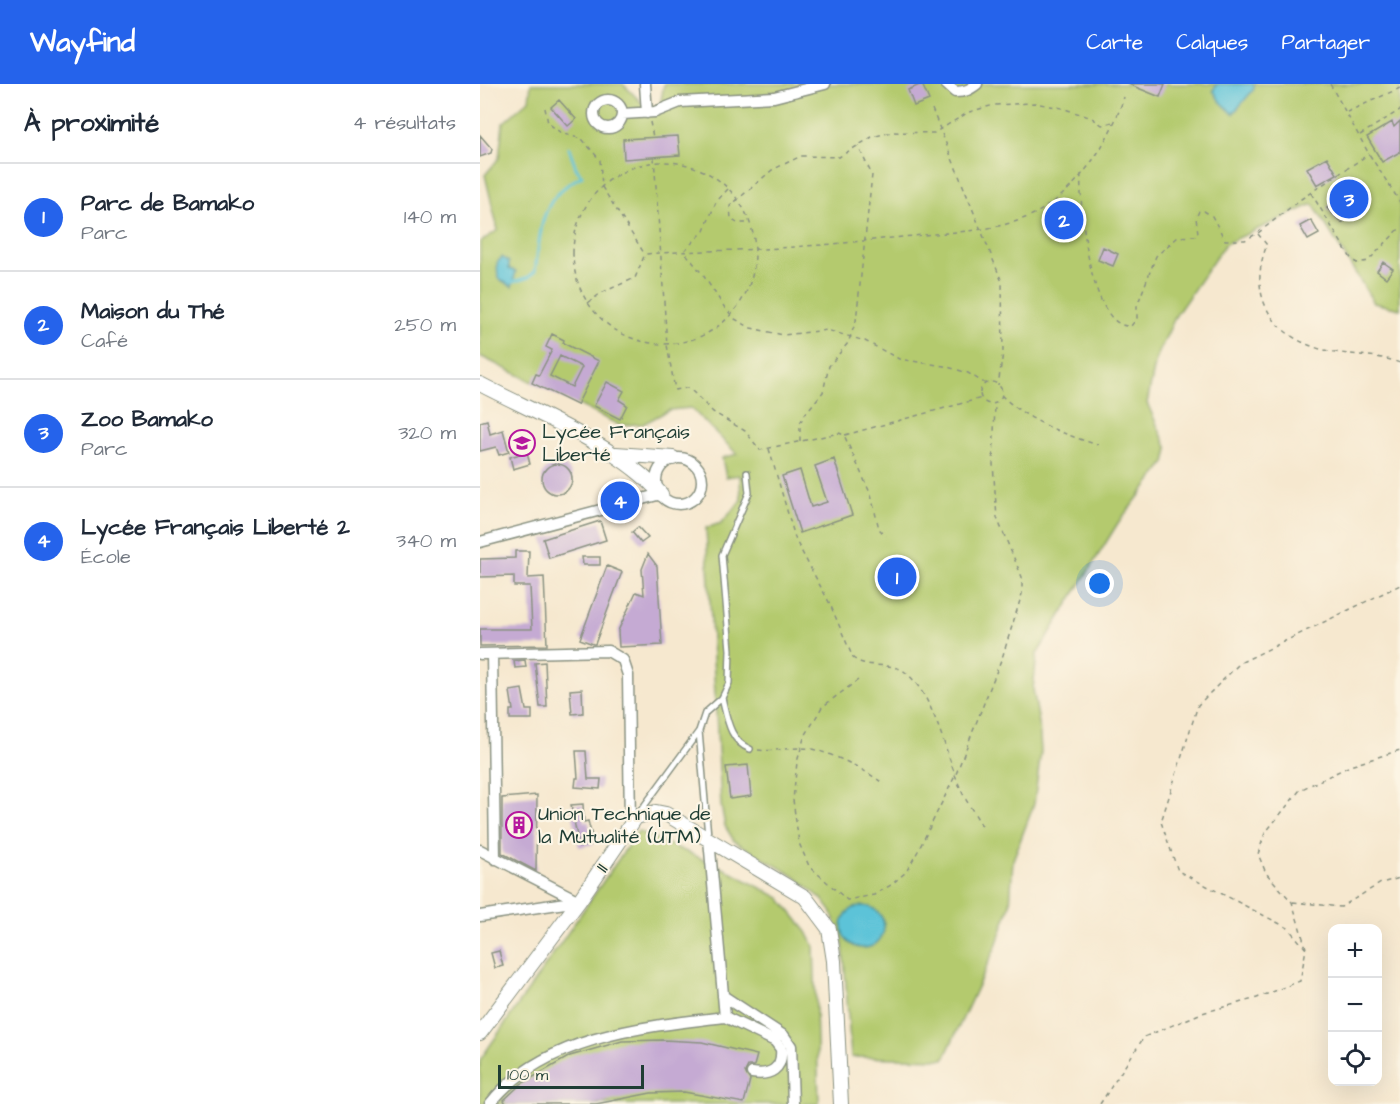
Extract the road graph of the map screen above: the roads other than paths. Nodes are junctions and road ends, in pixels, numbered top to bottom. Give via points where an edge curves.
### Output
1 (645, 84) edge
2 (825, 84) edge
3 (946, 84) edge
4 (977, 84) edge
5 (647, 113) junction
6 (622, 114) dead end
7 (480, 384) edge
8 (612, 453) junction
9 (673, 458) junction
10 (747, 473) dead end
11 (661, 494) junction
12 (480, 542) edge
13 (480, 654) edge
14 (492, 654) junction
15 (722, 698) junction
16 (699, 730) junction
17 (750, 749) road end
18 (633, 821) junction
19 (709, 839) junction
20 (480, 850) edge
21 (495, 859) junction
22 (579, 901) junction
23 (480, 916) edge
24 (723, 996) junction
25 (725, 1017) junction
26 (480, 1033) edge
27 (752, 1073) dead end
28 (490, 1104) edge
29 (793, 1104) edge
30 (842, 1104) edge

1 - 5 street
2 - 5 street via 774,97 680,102
3 - 4 street via 955,92 966,92
5 - 6 street
7 - 8 street
8 - 9 street
8 - 11 street via 644,475
9 - 11 street via 657,477
9 - 11 street via 687,459 698,467 701,487 694,498 681,503 668,501
10 - 15 lane via 749,493 722,555 731,660 729,683
11 - 12 street
13 - 14 street
14 - 18 street via 608,651 623,660 628,675
14 - 21 street
15 - 16 lane, 11 via 705,713
15 - 17 lane via 732,733 741,746
16 - 18 lane, 11
16 - 19 lane
18 - 19 street via 656,812 666,814
18 - 22 street, 11
19 - 24 street
19 - 30 street via 805,897 829,929
20 - 21 street
21 - 22 street
22 - 23 street
22 - 26 street, 11
24 - 25 street
24 - 29 street via 784,1036 791,1046
25 - 27 street via 775,1041 781,1049 780,1065 774,1071
25 - 28 street via 664,1024 576,1046 534,1065 503,1088

